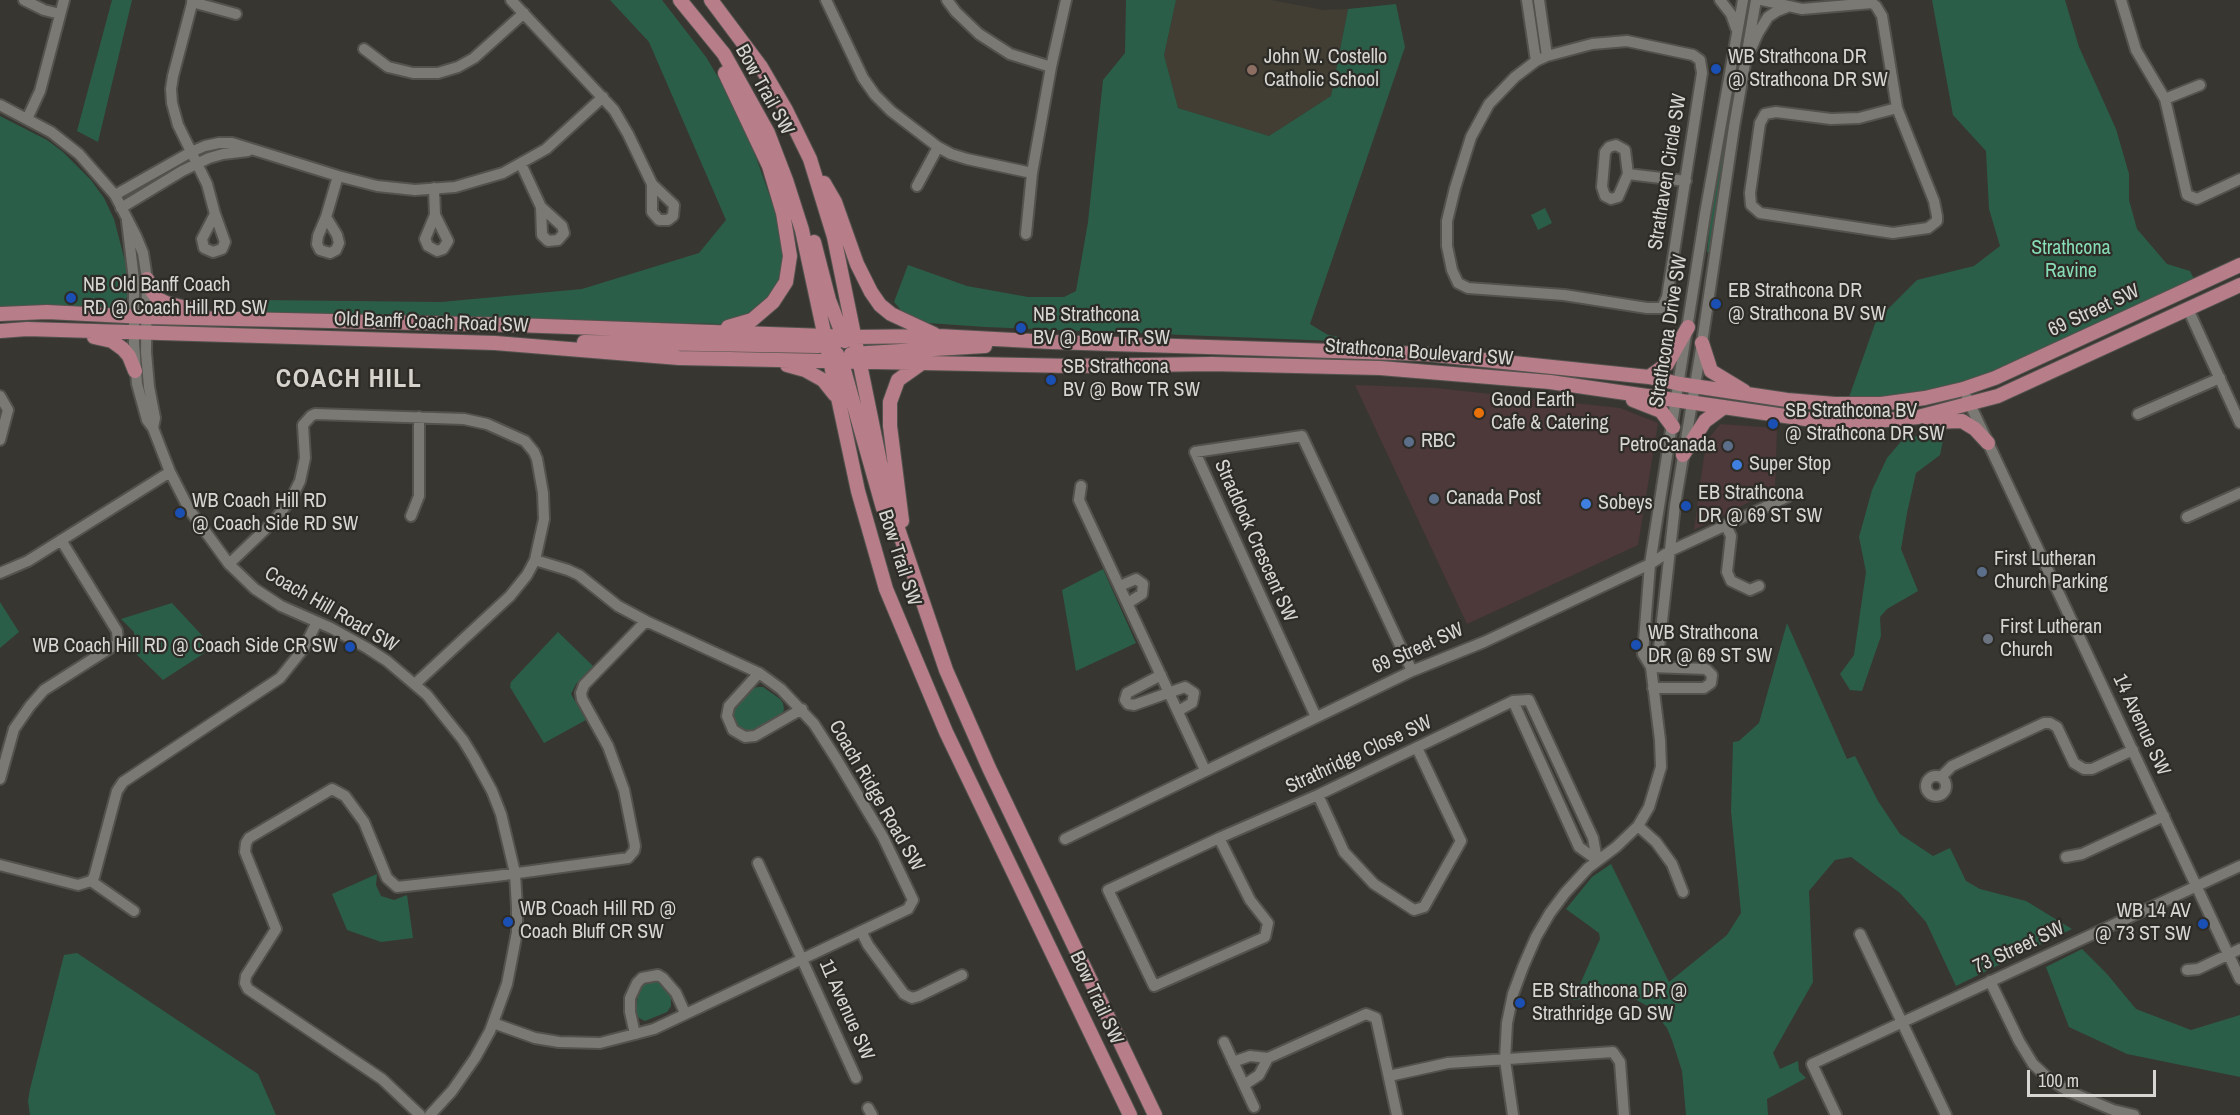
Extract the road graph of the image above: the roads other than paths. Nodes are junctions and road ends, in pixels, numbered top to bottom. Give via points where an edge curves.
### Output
1 (24, 0) edge
2 (64, 0) edge
3 (512, 0) edge
4 (680, 0) edge
5 (711, 0) edge
6 (826, 0) edge
7 (947, 0) edge
8 (1066, 0) edge
9 (1527, 0) edge
10 (1539, 0) edge
11 (1720, 0) edge
12 (1743, 0) edge
13 (1756, 0) edge
14 (1762, 0) edge
15 (1804, 0) edge
16 (2122, 0) edge
17 (193, 1) edge
18 (1787, 7) junction
19 (1814, 8) junction
20 (524, 13) junction
21 (60, 14) junction
22 (236, 14) dead end
23 (1737, 31) junction
24 (364, 49) dead end
25 (1547, 56) junction
26 (1536, 62) junction
27 (1051, 67) junction
28 (1741, 84) junction
29 (2200, 85) dead end
30 (603, 97) junction
31 (2166, 99) junction
32 (0, 105) edge
33 (1897, 108) junction
34 (27, 119) junction
35 (938, 147) junction
36 (256, 151) junction
37 (191, 152) junction
38 (810, 159) junction
39 (197, 163) junction
40 (521, 164) junction
41 (1032, 173) junction
42 (1628, 174) junction
43 (338, 176) junction
44 (2240, 179) edge
45 (1686, 181) junction
46 (652, 184) dead end
47 (917, 186) dead end
48 (434, 188) junction
49 (115, 195) junction
50 (541, 207) dead end
51 (121, 208) junction
52 (215, 214) dead end
53 (435, 215) dead end
54 (326, 218) dead end
55 (127, 221) junction
56 (1026, 234) dead end
57 (2240, 265) edge
58 (147, 279) junction
59 (2240, 285) edge
60 (2188, 309) junction
61 (0, 314) edge
62 (139, 317) junction
63 (243, 319) junction
64 (1688, 327) junction
65 (53, 330) junction
66 (0, 331) edge
67 (140, 332) junction
68 (706, 332) junction
69 (938, 336) junction
70 (1052, 342) junction
71 (495, 343) junction
72 (1702, 343) junction
73 (842, 349) junction
74 (770, 361) junction
75 (922, 363) junction
76 (135, 371) junction
77 (1649, 377) junction
78 (2220, 378) junction
79 (1687, 385) junction
80 (1963, 389) junction
81 (1606, 390) junction
82 (0, 396) edge
83 (1754, 396) junction
84 (839, 400) junction
85 (1677, 400) junction
86 (1691, 402) junction
87 (1970, 404) junction
88 (1724, 407) junction
89 (2138, 414) dead end
90 (419, 417) junction
91 (1898, 420) junction
92 (2240, 423) edge
93 (1673, 427) junction
94 (153, 428) junction
95 (0, 440) edge
96 (1988, 443) junction
97 (1683, 455) junction
98 (170, 472) junction
99 (1081, 486) dead end
100 (2240, 493) edge
101 (1787, 497) dead end
102 (411, 516) dead end
103 (2187, 517) dead end
104 (1726, 526) junction
105 (61, 540) junction
106 (1670, 551) junction
107 (905, 553) junction
108 (535, 560) junction
109 (229, 564) junction
110 (1650, 564) junction
111 (0, 573) edge
112 (1120, 586) junction
113 (1759, 586) dead end
114 (1128, 603) junction
115 (646, 621) junction
116 (317, 622) junction
117 (1651, 667) junction
118 (1412, 671) junction
119 (759, 674) junction
120 (1161, 675) junction
121 (415, 684) junction
122 (1653, 688) junction
123 (1169, 692) junction
124 (1513, 701) junction
125 (802, 709) junction
126 (1178, 711) junction
127 (1316, 717) junction
128 (5, 742) edge
129 (1417, 748) junction
130 (2133, 750) junction
131 (1205, 770) junction
132 (1941, 777) dead end
133 (0, 779) edge
134 (1318, 795) junction
135 (2164, 816) junction
136 (1638, 826) junction
137 (1065, 838) dead end
138 (1219, 838) junction
139 (2066, 857) dead end
140 (1597, 860) junction
141 (758, 863) dead end
142 (0, 865) edge
143 (2240, 866) edge
144 (515, 873) junction
145 (91, 881) junction
146 (2196, 886) junction
147 (1683, 892) dead end
148 (134, 911) dead end
149 (861, 931) junction
150 (1860, 934) dead end
151 (2240, 949) edge
152 (2229, 955) junction
153 (803, 957) junction
154 (2187, 970) dead end
155 (962, 975) dead end
156 (2240, 979) edge
157 (1990, 981) junction
158 (685, 1013) junction
159 (1902, 1022) junction
160 (493, 1023) junction
161 (635, 1034) junction
162 (1224, 1042) dead end
163 (1268, 1058) junction
164 (1505, 1060) junction
165 (1233, 1062) junction
166 (1389, 1076) junction
167 (856, 1078) dead end
168 (1244, 1085) junction
169 (1254, 1107) dead end
170 (2112, 1112) edge
171 (420, 1115) edge
172 (430, 1115) edge
173 (1130, 1115) edge
174 (1155, 1115) edge
175 (1398, 1115) edge
176 (1513, 1115) edge
177 (1624, 1115) edge
178 (1836, 1115) edge
179 (1946, 1115) edge
180 (2134, 1115) edge

1 - 21 street
2 - 21 street
3 - 20 street
4 - 68 main road via 730,82 758,139 777,190 789,244 786,282 768,307 752,320
4 - 73 main road, Bow Trail SW via 724,54 791,174 806,213
5 - 38 main road, Bow Trail SW via 760,67
6 - 35 street via 869,87 882,103
7 - 27 street via 979,34 1010,54
8 - 27 street
9 - 26 street
10 - 25 street
11 - 23 street
12 - 23 street, Strathcona Drive SW
13 - 28 street, Strathcona Drive SW
14 - 18 street
15 - 19 street
16 - 31 street via 2136,50
17 - 22 street
17 - 37 street via 171,89 178,125
18 - 19 street
18 - 28 street via 1772,14 1758,33
19 - 33 street via 1872,3 1876,6 1882,16
20 - 24 street via 474,58 438,73 388,67
20 - 30 street
21 - 34 street via 40,91
23 - 64 street, Strathcona Drive SW
25 - 26 street, Strathaven Circle SW
25 - 45 street, Strathaven Circle SW via 1592,44 1628,41 1682,51 1700,60 1702,73
26 - 45 street, Strathaven Circle SW via 1489,104 1471,136 1447,221 1447,246 1458,283 1468,288 1662,308
27 - 41 street
28 - 72 street, Strathcona Drive SW
29 - 31 street
30 - 40 street via 557,140
30 - 46 street via 622,123
31 - 44 street via 2187,195 2197,199
32 - 34 street, Coach Hill Road SW
33 - 33 street via 1937,209 1937,221 1928,228 1880,232 1760,213 1751,205 1760,123 1765,114 1859,118
34 - 49 street, Coach Hill Road SW via 80,154
35 - 41 street via 967,159
35 - 47 street
36 - 37 street via 219,143
36 - 39 street via 223,154
36 - 43 street
37 - 39 street
37 - 49 street
38 - 69 main road via 835,202 871,292 891,314
38 - 73 main road, Bow Trail SW via 834,237
39 - 51 street
39 - 52 street
40 - 48 street via 474,183
40 - 50 street
41 - 56 street
42 - 42 street via 1625,150 1616,145 1609,147 1602,187 1605,196 1618,197
42 - 45 street
43 - 48 street via 396,188
43 - 54 street
48 - 53 street
49 - 51 street, Coach Hill Road SW
51 - 55 street, Coach Hill Road SW
55 - 58 street, Coach Hill Road SW via 143,253
55 - 62 street, Coach Hill Road SW
57 - 80 main road, 69 Street SW
58 - 62 street, Coach Hill Road SW
58 - 63 main road via 158,299 166,303
59 - 60 main road, 69 Street SW
60 - 78 street
60 - 87 main road, 69 Street SW via 2019,387
61 - 62 main road, Old Banff Coach Road SW via 47,312
62 - 63 main road, Old Banff Coach Road SW
62 - 67 street, Coach Hill Road SW
63 - 68 main road, Old Banff Coach Road SW
64 - 77 main road via 1667,364
64 - 79 street, Strathcona Drive SW
65 - 66 main road, Old Banff Coach Road SW
65 - 67 main road, Old Banff Coach Road SW
65 - 76 main road via 112,341 123,348
67 - 71 main road, Old Banff Coach Road SW
67 - 76 street, Coach Hill Road SW
67 - 94 street, Coach Hill Road SW via 155,418
68 - 73 main road, Old Banff Coach Road SW
69 - 70 main road, Strathcona Boulevard SW
69 - 73 main road, Strathcona Boulevard SW
70 - 73 main road
70 - 77 main road, Strathcona Boulevard SW via 1426,354
71 - 73 main road via 558,341
71 - 74 main road, Old Banff Coach Road SW
72 - 79 street, Strathcona Drive SW
72 - 83 main road via 1711,371
73 - 74 main road, Old Banff Coach Road SW
73 - 75 main road, Strathcona Boulevard SW
73 - 84 main road, Bow Trail SW
73 - 107 main road, Bow Trail SW
73 - 107 main road via 883,506
74 - 84 main road via 805,370 823,380
75 - 81 main road, Strathcona Boulevard SW via 1335,367 1496,377
75 - 107 main road via 898,380 890,402
76 - 94 street, Coach Hill Road SW via 144,414
77 - 79 main road, Strathcona Boulevard SW
78 - 89 street
78 - 92 street
79 - 83 main road, Strathcona Boulevard SW
79 - 85 street, Strathcona Drive SW
79 - 86 street, Strathcona Drive SW
80 - 83 main road, Strathcona Boulevard SW via 1881,404 1821,404
80 - 87 street, 14 Avenue SW
81 - 85 main road, Strathcona Boulevard SW
81 - 93 main road via 1661,411
82 - 95 street via 8,410
84 - 173 main road, Bow Trail SW via 863,510 896,615 946,732
85 - 86 main road, Strathcona Boulevard SW
85 - 93 street, Strathcona Drive SW
86 - 88 main road, Strathcona Boulevard SW
86 - 97 street, Strathcona Drive SW
87 - 91 main road, Strathcona Boulevard SW
87 - 96 street, 14 Avenue SW
88 - 91 main road, Strathcona Boulevard SW via 1806,419
88 - 97 main road via 1705,422
90 - 102 street via 420,496
90 - 108 street via 487,424 530,446 537,459 543,493 544,519
90 - 109 street via 315,414 308,418 302,430 304,458 300,481 291,499
91 - 96 main road via 1962,421
93 - 110 street, Strathcona Drive SW
94 - 98 street, Coach Hill Road SW
96 - 130 street, 14 Avenue SW
97 - 106 street, Strathcona Drive SW
98 - 105 street
98 - 109 street, Coach Hill Road SW via 189,509
99 - 112 street via 1079,500
100 - 103 street
101 - 104 street, 69 Street SW
104 - 106 street, 69 Street SW
104 - 113 street via 1731,536 1726,572 1731,581 1750,590
105 - 111 street
105 - 128 street via 117,631 118,643 44,690
106 - 110 street, 69 Street SW
106 - 117 street, Strathcona Drive SW via 1658,657
107 - 174 main road, Bow Trail SW via 968,723
108 - 115 street, Coach Ridge Road SW via 579,575 618,606
108 - 121 street via 510,596
109 - 116 street, Coach Hill Road SW via 255,589
110 - 117 street, Strathcona Drive SW via 1643,654
110 - 118 street, 69 Street SW via 1484,642
112 - 114 street
112 - 114 street via 1136,579 1143,584 1142,594
114 - 120 street
115 - 119 street, Coach Ridge Road SW
115 - 144 street via 584,685 581,693 622,784 634,851 625,859
116 - 121 street, Coach Hill Road SW via 367,648
116 - 145 street via 304,648 280,678 123,782
117 - 122 street, Strathcona Drive SW
117 - 122 street via 1706,669 1712,675 1711,683 1704,688
118 - 127 street, 69 Street SW
118 - 127 street, Straddock Crescent SW via 1302,436 1195,452
119 - 125 street, Coach Ridge Road SW
119 - 125 street via 729,706 728,721 737,733 755,736
120 - 123 street
120 - 123 street via 1127,693 1125,700 1134,705
121 - 144 street, Coach Hill Road SW via 463,740 486,778 501,814
122 - 136 street, Strathcona Drive SW via 1661,767 1649,807
123 - 126 street
123 - 126 street via 1185,687 1194,693 1192,703
124 - 129 street, Strathridge Close SW
124 - 140 street via 1579,847
124 - 140 street via 1529,700 1593,838
125 - 149 street, Coach Ridge Road SW via 883,837 913,900 908,909
126 - 131 street
127 - 131 street, 69 Street SW
128 - 133 street
129 - 134 street, Strathridge Close SW
129 - 134 street via 1461,842 1424,907 1414,910 1374,884 1344,852
130 - 132 street via 2085,769 2074,762 2057,727 2044,723 1952,766
130 - 135 street, 14 Avenue SW
131 - 137 street, 69 Street SW
134 - 138 street, Strathridge Close SW
135 - 139 street via 2082,854
135 - 146 street, 14 Avenue SW
136 - 140 street, Strathcona Drive SW
136 - 147 street via 1672,864
138 - 138 street, Strathridge Close SW via 1108,890 1154,986 1265,937 1268,923 1250,900
140 - 164 street, Strathcona Drive SW via 1550,913 1527,957 1513,994
141 - 153 street, 11 Avenue SW
142 - 145 street via 78,885
143 - 146 street, 73 Street SW
144 - 160 street, Coach Hill Road SW via 518,908 514,952
144 - 171 street via 401,888 393,885 364,822 345,796 332,789 246,843 245,852 276,929 246,976 248,989 382,1079
145 - 148 street
146 - 152 street, 14 Avenue SW
146 - 157 street, 73 Street SW
149 - 153 street, Coach Ridge Road SW
149 - 155 street via 904,994 912,998
150 - 159 street
151 - 152 street
152 - 154 street
152 - 156 street, 14 Avenue SW
153 - 158 street, Coach Ridge Road SW
153 - 167 street, 11 Avenue SW
157 - 159 street, 73 Street SW
157 - 170 street via 2033,1064 2068,1091
158 - 161 street, Coach Ridge Road SW
158 - 161 street via 676,993 663,978 642,978 630,998
159 - 178 street, 73 Street SW via 1812,1064
159 - 179 street
160 - 161 street, Coach Ridge Road SW via 559,1042 600,1042
160 - 172 street, Coach Hill Road SW via 467,1071
162 - 165 street
163 - 165 street via 1250,1056
163 - 166 street via 1366,1014 1376,1018
163 - 168 street via 1259,1075
164 - 166 street via 1448,1063
164 - 176 street, Strathcona Drive SW
164 - 177 street via 1613,1052 1620,1062
165 - 168 street
166 - 175 street
168 - 169 street
170 - 180 street

